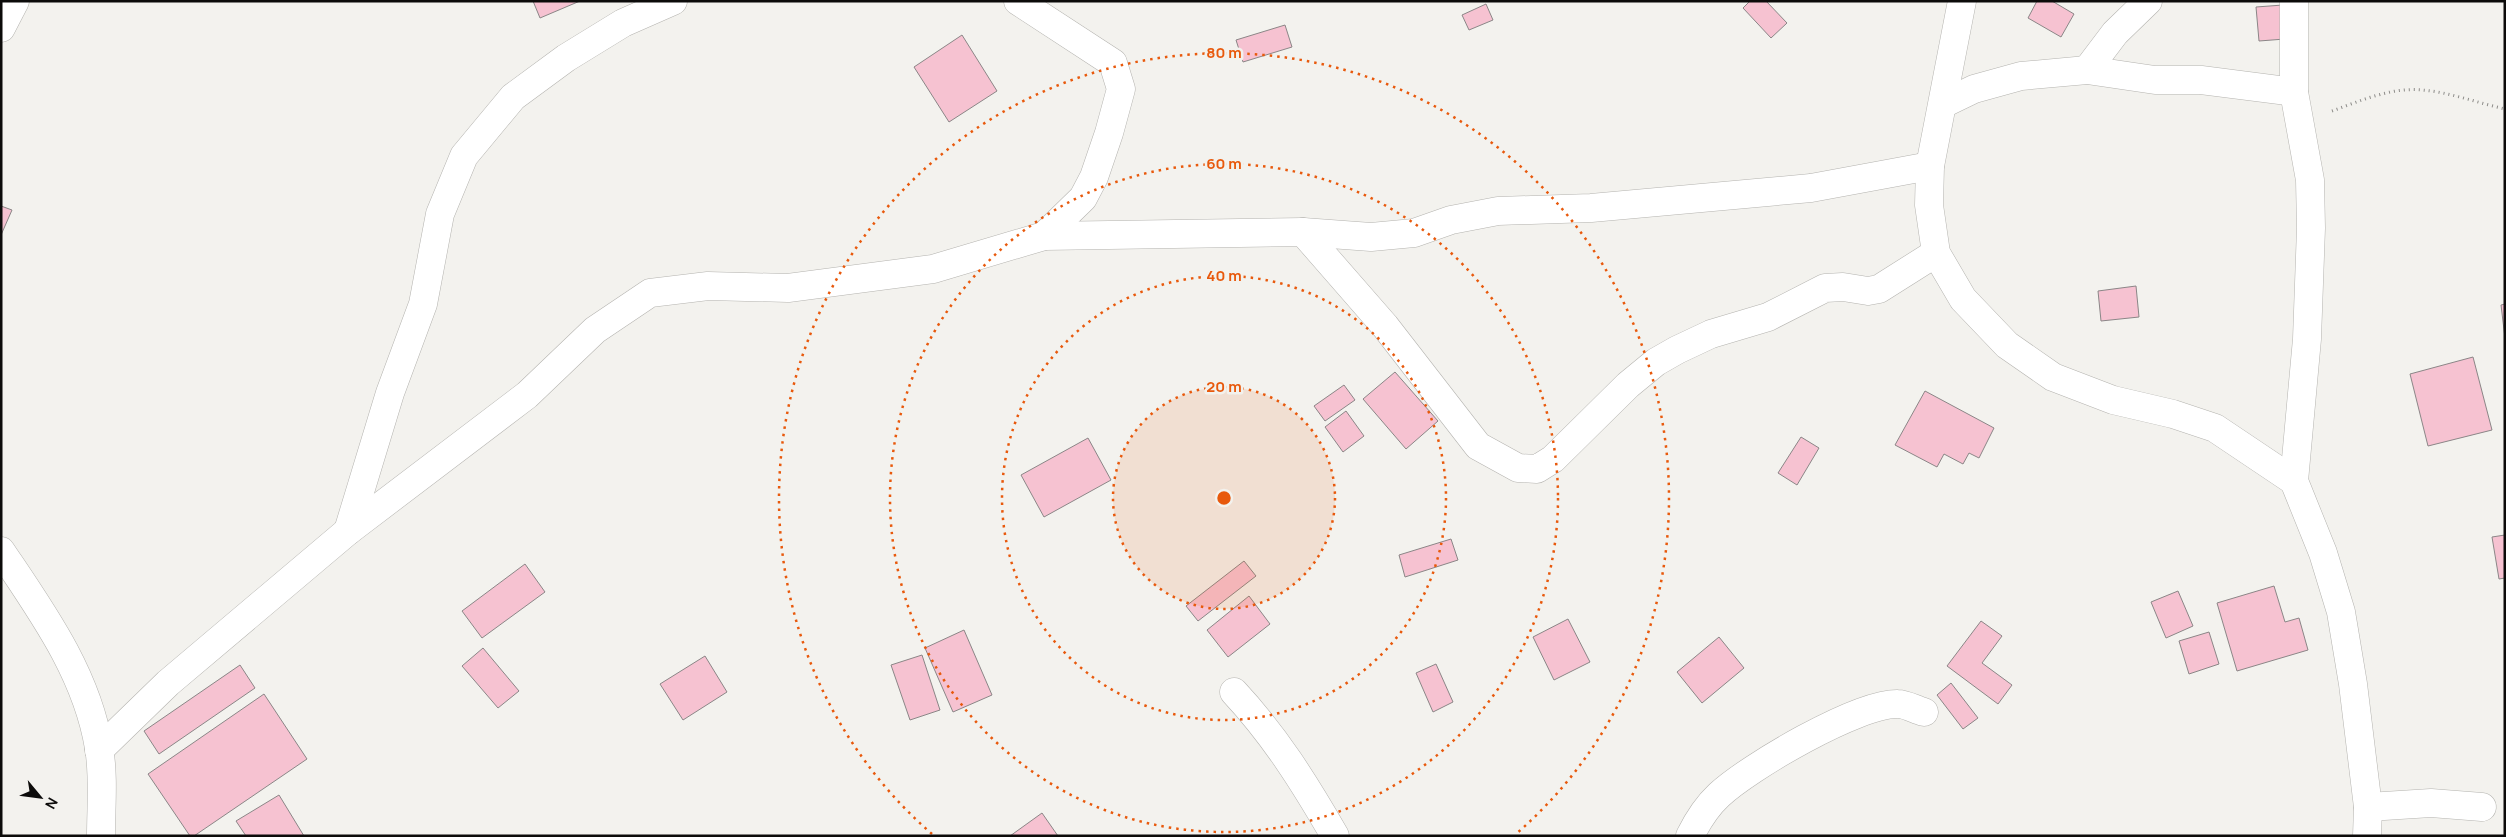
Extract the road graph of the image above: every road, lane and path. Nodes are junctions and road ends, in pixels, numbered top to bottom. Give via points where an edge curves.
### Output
1 (15, 1) edge
2 (673, 1) edge
3 (1018, 1) edge
4 (1962, 1) edge
5 (2148, 1) edge
6 (2294, 1) edge
7 (1, 28) edge
8 (2087, 70) junction
9 (2294, 92) junction
10 (1943, 104) junction
11 (2505, 109) edge
12 (2301, 123) junction
13 (1930, 166) junction
14 (1303, 232) junction
15 (1044, 236) junction
16 (1936, 253) junction
17 (2294, 481) junction
18 (348, 531) junction
19 (1, 551) edge
20 (1234, 692) dead end
21 (1924, 712) dead end
22 (99, 750) junction
23 (2482, 807) dead end
24 (2368, 808) junction
25 (102, 836) edge
26 (1334, 836) edge
27 (1690, 836) edge
28 (2368, 836) edge

1 - 7 street
2 - 18 street via 623,23 558,63 513,97 464,156 440,214 423,304 390,393
3 - 15 street via 1113,63 1121,89 1094,177 1082,198
4 - 10 street
5 - 8 street via 2115,33
6 - 9 street
8 - 9 street via 2155,80 2201,80
8 - 10 street via 2021,76 1974,89
9 - 12 street
10 - 13 street
11 - 12 path via 2432,92 2407,90 2366,98
12 - 17 street via 2310,180 2310,270
13 - 14 street via 1811,188 1591,208 1498,212 1451,220 1414,233 1371,237
13 - 16 street via 1929,205
14 - 15 street
14 - 16 street via 1385,326 1478,446 1518,468 1537,469 1552,459 1628,385 1677,350 1711,334 1768,317 1825,288 1879,289
15 - 18 street via 934,269 788,288 708,286 650,293 595,330 527,395
16 - 17 street via 1963,299 2007,345 2054,377 2112,400 2215,428
17 - 24 street via 2323,553 2341,612
18 - 22 street via 168,683
19 - 22 street via 71,659 92,714
20 - 26 street via 1260,720 1297,771
21 - 27 street via 1899,704 1855,714 1765,760 1719,795 1702,814
22 - 25 street
23 - 24 street via 2431,802
24 - 28 street

